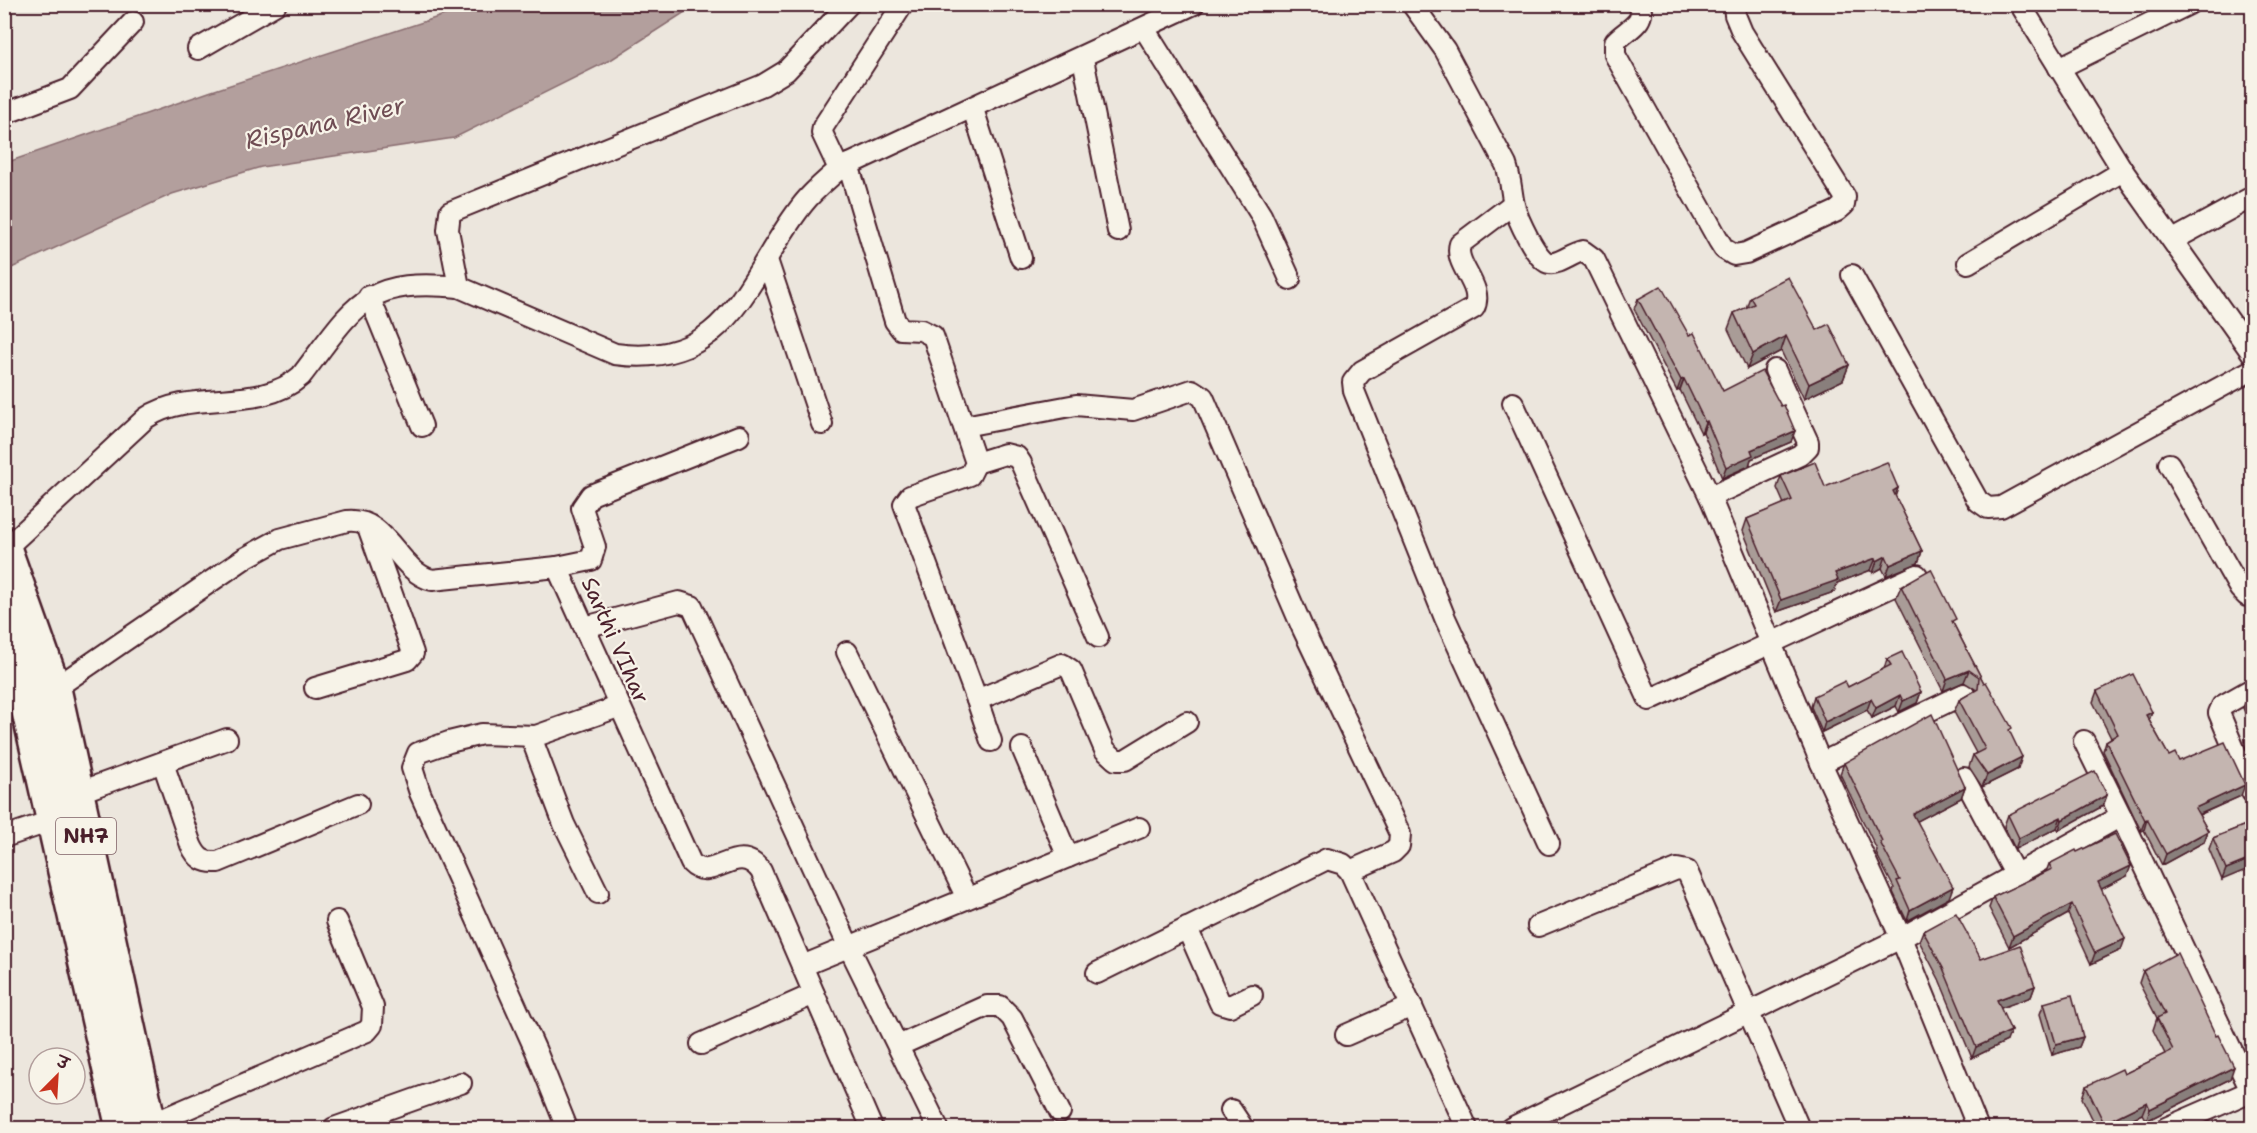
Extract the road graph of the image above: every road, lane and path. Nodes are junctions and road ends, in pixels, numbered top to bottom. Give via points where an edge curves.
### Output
1 (276, 4) edge
2 (849, 4) edge
3 (903, 4) edge
4 (1194, 4) edge
5 (1412, 4) edge
6 (1734, 4) edge
7 (2020, 4) edge
8 (2189, 4) edge
9 (1642, 6) edge
10 (133, 22) dead end
11 (1145, 30) junction
12 (198, 49) dead end
13 (1083, 59) junction
14 (2059, 68) junction
15 (973, 109) junction
16 (4, 114) edge
17 (844, 167) junction
18 (2123, 171) junction
19 (2253, 197) edge
20 (1513, 204) junction
21 (1118, 231) dead end
22 (2173, 240) junction
23 (1021, 258) dead end
24 (767, 260) junction
25 (1968, 263) dead end
26 (1852, 275) dead end
27 (1290, 279) dead end
28 (459, 287) junction
29 (369, 296) junction
30 (2253, 353) edge
31 (1775, 370) dead end
32 (2253, 370) edge
33 (1513, 403) dead end
34 (822, 423) dead end
35 (422, 426) dead end
36 (964, 426) junction
37 (739, 436) dead end
38 (976, 463) junction
39 (2169, 464) dead end
40 (1710, 498) junction
41 (367, 524) junction
42 (5, 548) edge
43 (557, 567) junction
44 (1917, 575) edge
45 (2253, 596) edge
46 (4, 627) edge
47 (585, 627) junction
48 (1098, 637) dead end
49 (1771, 642) junction
50 (847, 652) dead end
51 (315, 688) dead end
52 (54, 689) junction
53 (2253, 689) edge
54 (1964, 694) edge
55 (977, 700) junction
56 (618, 707) junction
57 (1187, 722) dead end
58 (531, 737) junction
59 (227, 739) dead end
60 (991, 741) dead end
61 (2084, 741) dead end
62 (1022, 748) dead end
63 (163, 763) junction
64 (1821, 763) junction
65 (1964, 778) edge
66 (2253, 792) edge
67 (77, 793) junction
68 (358, 804) dead end
69 (2121, 816) junction
70 (54, 820) junction
71 (1139, 828) dead end
72 (4, 837) edge
73 (1549, 844) dead end
74 (1068, 857) junction
75 (1350, 871) junction
76 (2016, 874) junction
77 (598, 893) dead end
78 (967, 898) junction
79 (337, 921) dead end
80 (1538, 926) dead end
81 (1187, 928) junction
82 (1901, 938) junction
83 (849, 947) junction
84 (802, 966) junction
85 (1097, 973) dead end
86 (814, 994) junction
87 (1252, 995) dead end
88 (1412, 1006) junction
89 (1748, 1011) junction
90 (1346, 1035) dead end
91 (702, 1044) dead end
92 (898, 1046) junction
93 (461, 1083) dead end
94 (2252, 1092) edge
95 (1231, 1110) dead end
96 (1060, 1112) dead end
97 (140, 1127) edge
98 (334, 1128) edge
99 (567, 1128) edge
100 (872, 1128) edge
101 (938, 1128) edge
102 (1243, 1128) edge
103 (1467, 1128) edge
104 (1511, 1128) edge
105 (1799, 1128) edge
106 (1978, 1128) edge
107 (2166, 1128) edge

1 - 12 street
2 - 28 street via 786,71 763,85 450,212 448,230
3 - 17 street via 823,127 822,133
4 - 11 street
5 - 20 street via 1445,50 1506,165
6 - 9 street via 1742,32 1845,197 1844,205 1837,211 1734,255 1719,241 1615,55 1615,42 1639,22
7 - 14 street
8 - 14 street
10 - 16 street via 70,89
11 - 13 street
11 - 27 street via 1261,215
13 - 15 street
13 - 21 street
14 - 18 street
15 - 17 street
15 - 23 street
17 - 24 street via 803,204
17 - 36 street via 897,326 933,336
18 - 22 street
18 - 25 street
19 - 22 street
20 - 40 street via 1542,261 1553,263 1583,251 1594,259
20 - 73 street via 1460,244 1460,255 1477,296 1474,308 1362,371 1353,382 1445,618
22 - 30 street
24 - 28 street via 738,305 713,331 692,346 640,358 615,354
24 - 34 street
26 - 32 street via 1978,501 1988,508 2001,507
28 - 29 street via 413,286
29 - 35 street
29 - 42 street via 356,306 291,385 252,397 161,408
31 - 40 street via 1808,447 1800,455
33 - 49 street via 1646,698 1654,699
36 - 38 street
36 - 75 street via 1076,405 1133,410 1192,390 1203,397 1302,627 1400,834 1399,846 1393,852
37 - 43 street via 591,495 582,508 595,554 591,560
38 - 48 street via 1005,454 1017,457
38 - 55 street via 970,475 910,496 904,504
39 - 45 street via 2240,589
40 - 49 street
41 - 43 street, Sarthi VIhar via 375,527 414,572 432,580
41 - 51 street via 413,653 407,660
41 - 52 street via 347,521 280,539
42 - 52 highway, NH7
43 - 47 street, Sarthi VIhar
44 - 49 street
46 - 70 highway, NH7 via 25,694
47 - 56 street, Sarthi VIhar
47 - 83 street via 679,602 692,606
49 - 64 street
50 - 78 street
52 - 67 highway, NH7
53 - 66 street via 2222,706 2219,712
54 - 64 street
55 - 57 street via 1062,664 1071,670 1106,750 1116,760 1125,760
55 - 60 street
56 - 58 street
56 - 84 street, Sarthi VIhar via 691,863 700,869 738,859 755,863
58 - 77 street via 564,824
58 - 99 street via 466,737 418,753 412,768
59 - 63 street
61 - 69 street
62 - 74 street
63 - 67 street
63 - 68 street via 190,845 205,862 218,862
64 - 82 street
65 - 76 street
67 - 97 highway, NH7
69 - 76 street
69 - 94 street
70 - 72 street
70 - 97 highway, NH7
71 - 74 street
74 - 78 street
75 - 81 street via 1327,859
75 - 88 street
76 - 82 street
78 - 83 street
79 - 97 street via 373,1007 372,1025 367,1031
80 - 89 street via 1683,869 1689,874
81 - 85 street
81 - 87 street via 1220,1003 1230,1006
82 - 89 street
82 - 106 street
83 - 84 street
83 - 92 street
84 - 86 street, Sarthi VIhar
86 - 91 street
86 - 100 street, Sarthi VIhar
88 - 90 street
88 - 103 street
89 - 104 street
89 - 105 street
92 - 96 street via 987,1006 1000,1006 1012,1018
92 - 101 street
93 - 98 street
94 - 107 street
95 - 102 street

